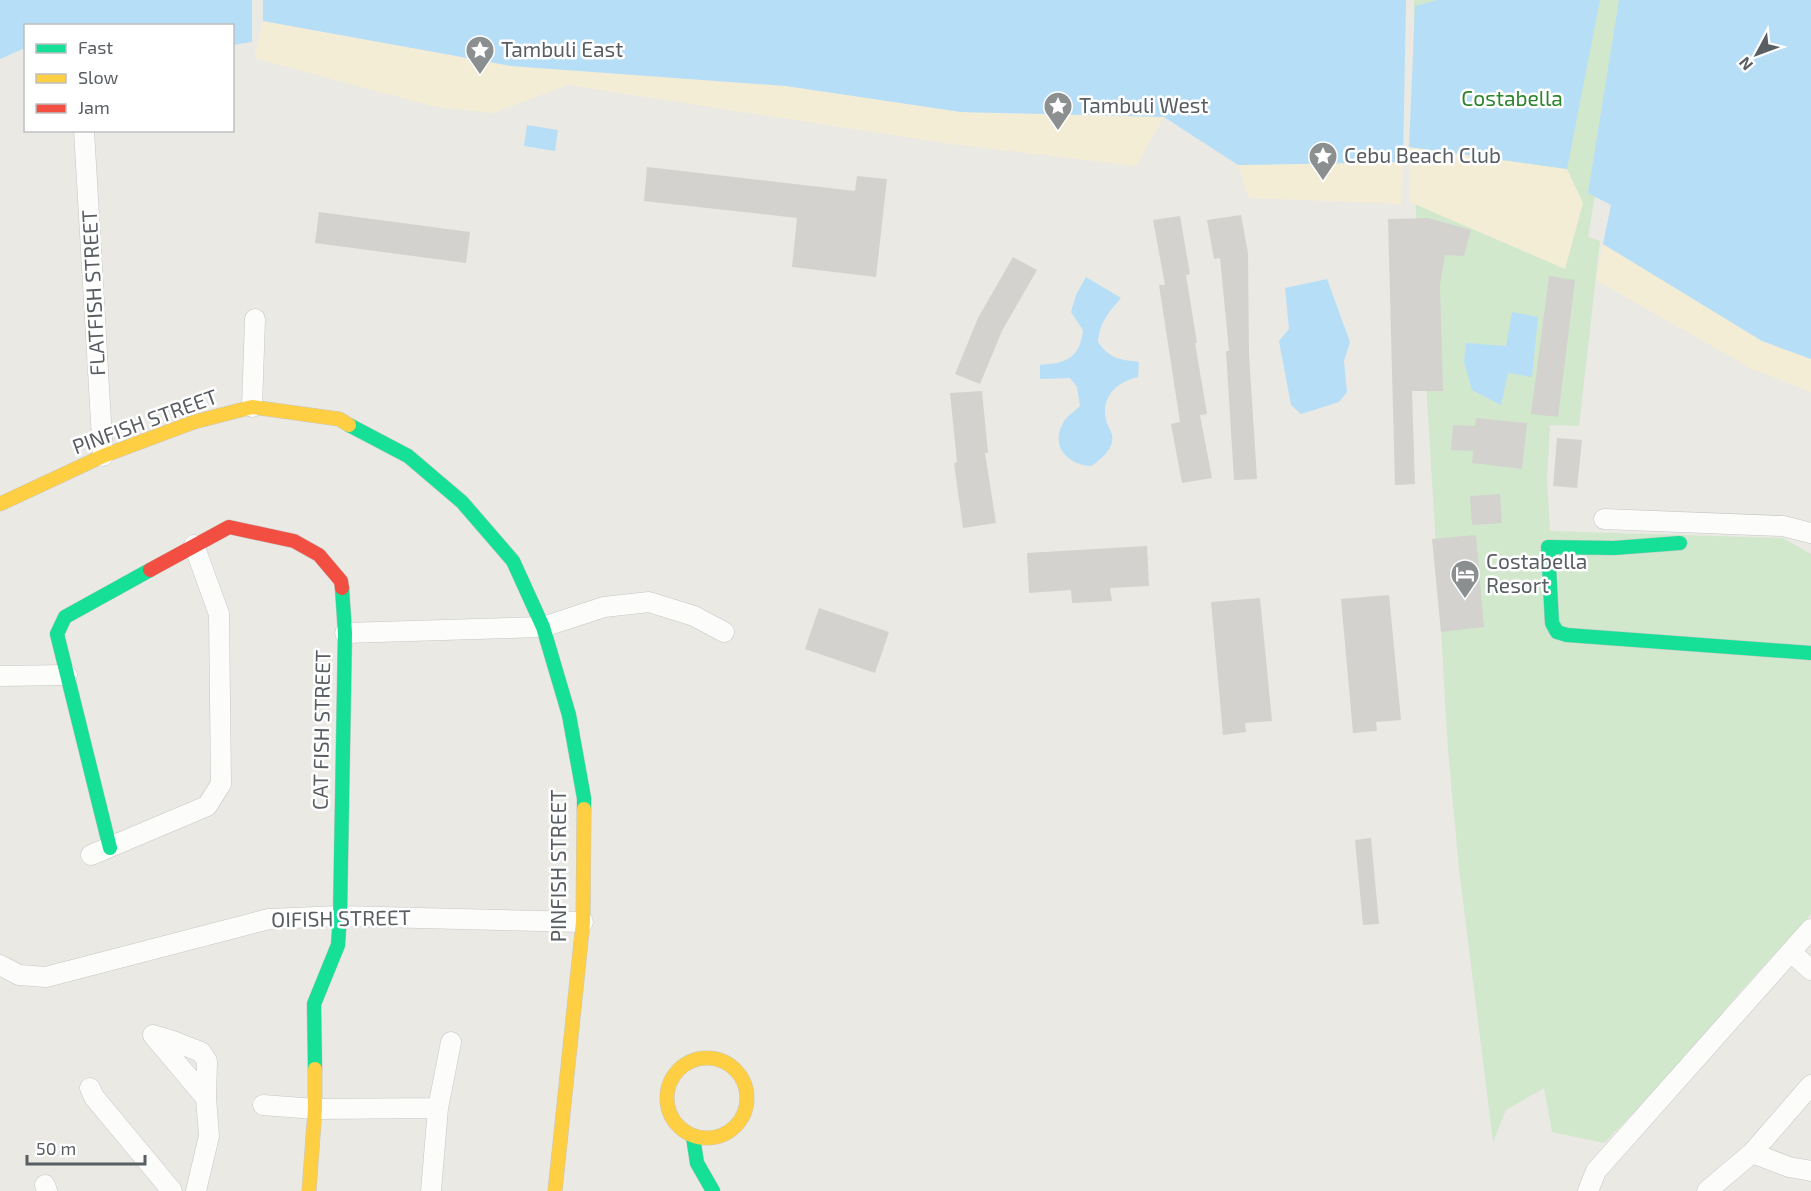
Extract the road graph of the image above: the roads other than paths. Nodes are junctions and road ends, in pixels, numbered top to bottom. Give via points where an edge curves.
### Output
1 (84, 132) edge
2 (255, 319) dead end
3 (252, 407) junction
4 (103, 456) junction
5 (0, 504) edge
6 (1604, 519) dead end
7 (1811, 534) edge
8 (1680, 543) dead end
9 (194, 545) junction
10 (543, 627) junction
11 (724, 632) dead end
12 (345, 633) junction
13 (1811, 653) edge
14 (67, 675) junction
15 (0, 676) edge
16 (101, 851) joint
17 (340, 916) junction
18 (583, 922) junction
19 (1811, 929) edge
20 (1791, 952) junction
21 (0, 965) edge
22 (1811, 970) edge
23 (451, 1042) dead end
24 (1811, 1085) edge
25 (90, 1088) dead end
26 (206, 1098) dead end
27 (263, 1105) dead end
28 (438, 1108) junction
29 (315, 1109) junction
30 (693, 1137) junction
31 (1752, 1153) junction
32 (1811, 1171) edge
33 (172, 1191) edge
34 (196, 1191) edge
35 (309, 1191) edge
36 (431, 1191) edge
37 (555, 1191) edge
38 (713, 1191) edge
39 (1588, 1191) edge
40 (1707, 1191) edge

1 - 4 street, FLATFISH STREET
2 - 3 street
3 - 4 street, PINFISH STREET via 194,422
3 - 10 street, PINFISH STREET via 339,419 408,456 462,502 513,561
4 - 5 street, PINFISH STREET
6 - 7 street via 1783,526
8 - 13 street via 1648,548 1548,547 1552,623 1557,632
9 - 12 street, CAT FISH STREET via 229,527 294,541 319,555 341,581
9 - 14 street, CAT FISH STREET via 65,617 57,634
9 - 16 street via 219,614 221,784 207,806
10 - 11 street via 604,607 649,602 694,616
10 - 12 street
10 - 18 street, PINFISH STREET via 569,715 585,798
12 - 17 street, CAT FISH STREET
14 - 15 street
14 - 16 street
17 - 18 street, OIFISH STREET
17 - 21 street, OIFISH STREET via 269,919 46,977 19,975
17 - 29 street, CAT FISH STREET via 338,945 314,1004
18 - 37 street, PINFISH STREET
19 - 20 street
20 - 22 street
20 - 39 street via 1596,1172
23 - 28 street
24 - 31 street
25 - 33 street
26 - 34 street via 209,1136
27 - 29 street
28 - 29 street
28 - 36 street
29 - 35 street, CAT FISH STREET
30 - 30 street via 722,1135 732,1130 744,1114 746,1087 741,1076 724,1061 701,1058 691,1062 669,1084 666,1093 670,1116
30 - 38 street via 697,1164
31 - 32 street
31 - 40 street

